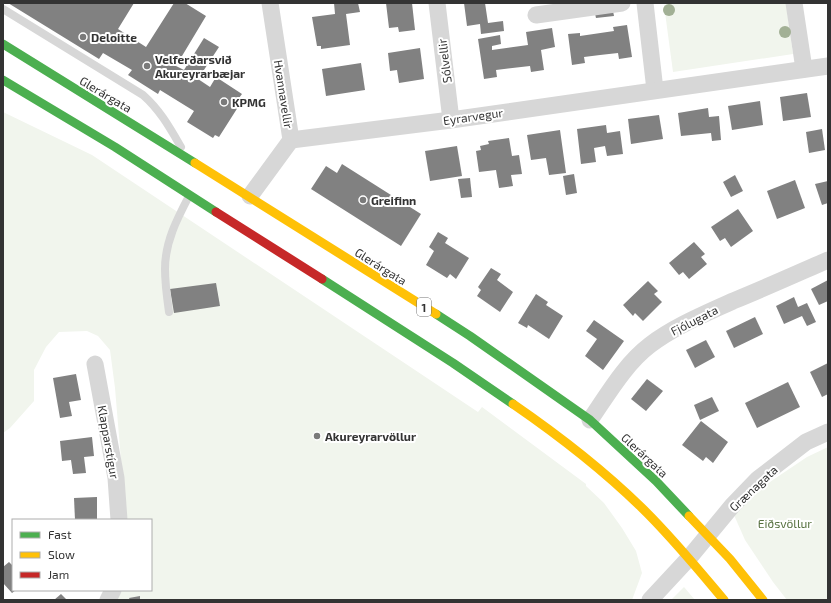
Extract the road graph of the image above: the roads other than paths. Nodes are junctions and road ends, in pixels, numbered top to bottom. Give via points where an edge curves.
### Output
1 (270, 3) edge
2 (437, 3) edge
3 (622, 3) edge
4 (645, 3) edge
5 (794, 3) edge
6 (3, 8) edge
7 (536, 14) dead end
8 (3, 44) edge
9 (828, 66) edge
10 (804, 69) junction
11 (3, 80) edge
12 (655, 90) junction
13 (451, 120) junction
14 (291, 140) junction
15 (188, 158) junction
16 (190, 195) junction
17 (250, 196) junction
18 (828, 260) edge
19 (169, 312) dead end
20 (95, 364) dead end
21 (590, 420) junction
22 (828, 432) edge
23 (119, 519) edge
24 (708, 535) junction
25 (689, 558) junction
26 (112, 591) edge
27 (108, 600) edge
28 (650, 600) edge
29 (724, 600) edge
30 (763, 600) edge

1 - 14 street, Hvannavellir
2 - 13 street, Sólvellir
3 - 7 street
4 - 12 street
5 - 10 street
6 - 15 lane via 143,95 165,120
8 - 15 highway, Glerárgata / 1
9 - 10 street, Eyrarvegur
10 - 12 street, Eyrarvegur
11 - 16 highway
12 - 13 street, Eyrarvegur
13 - 14 street, Eyrarvegur
14 - 17 street, Hvannavellir
15 - 17 highway, Glerárgata / 1
16 - 19 lane via 172,231 166,255 165,280
16 - 25 highway via 453,363 550,429 641,507
17 - 21 highway, Glerárgata / 1 via 470,336
18 - 21 street, Fjólugata via 704,314 650,345 612,387
20 - 23 street, Klapparstígur via 116,478
21 - 24 highway, Glerárgata / 1 via 656,481
22 - 24 street, Grænagata via 806,442 758,480
24 - 25 street, Grænagata
24 - 30 highway, Glerárgata / 1
25 - 28 street, Grænagata
25 - 29 highway
26 - 27 street

